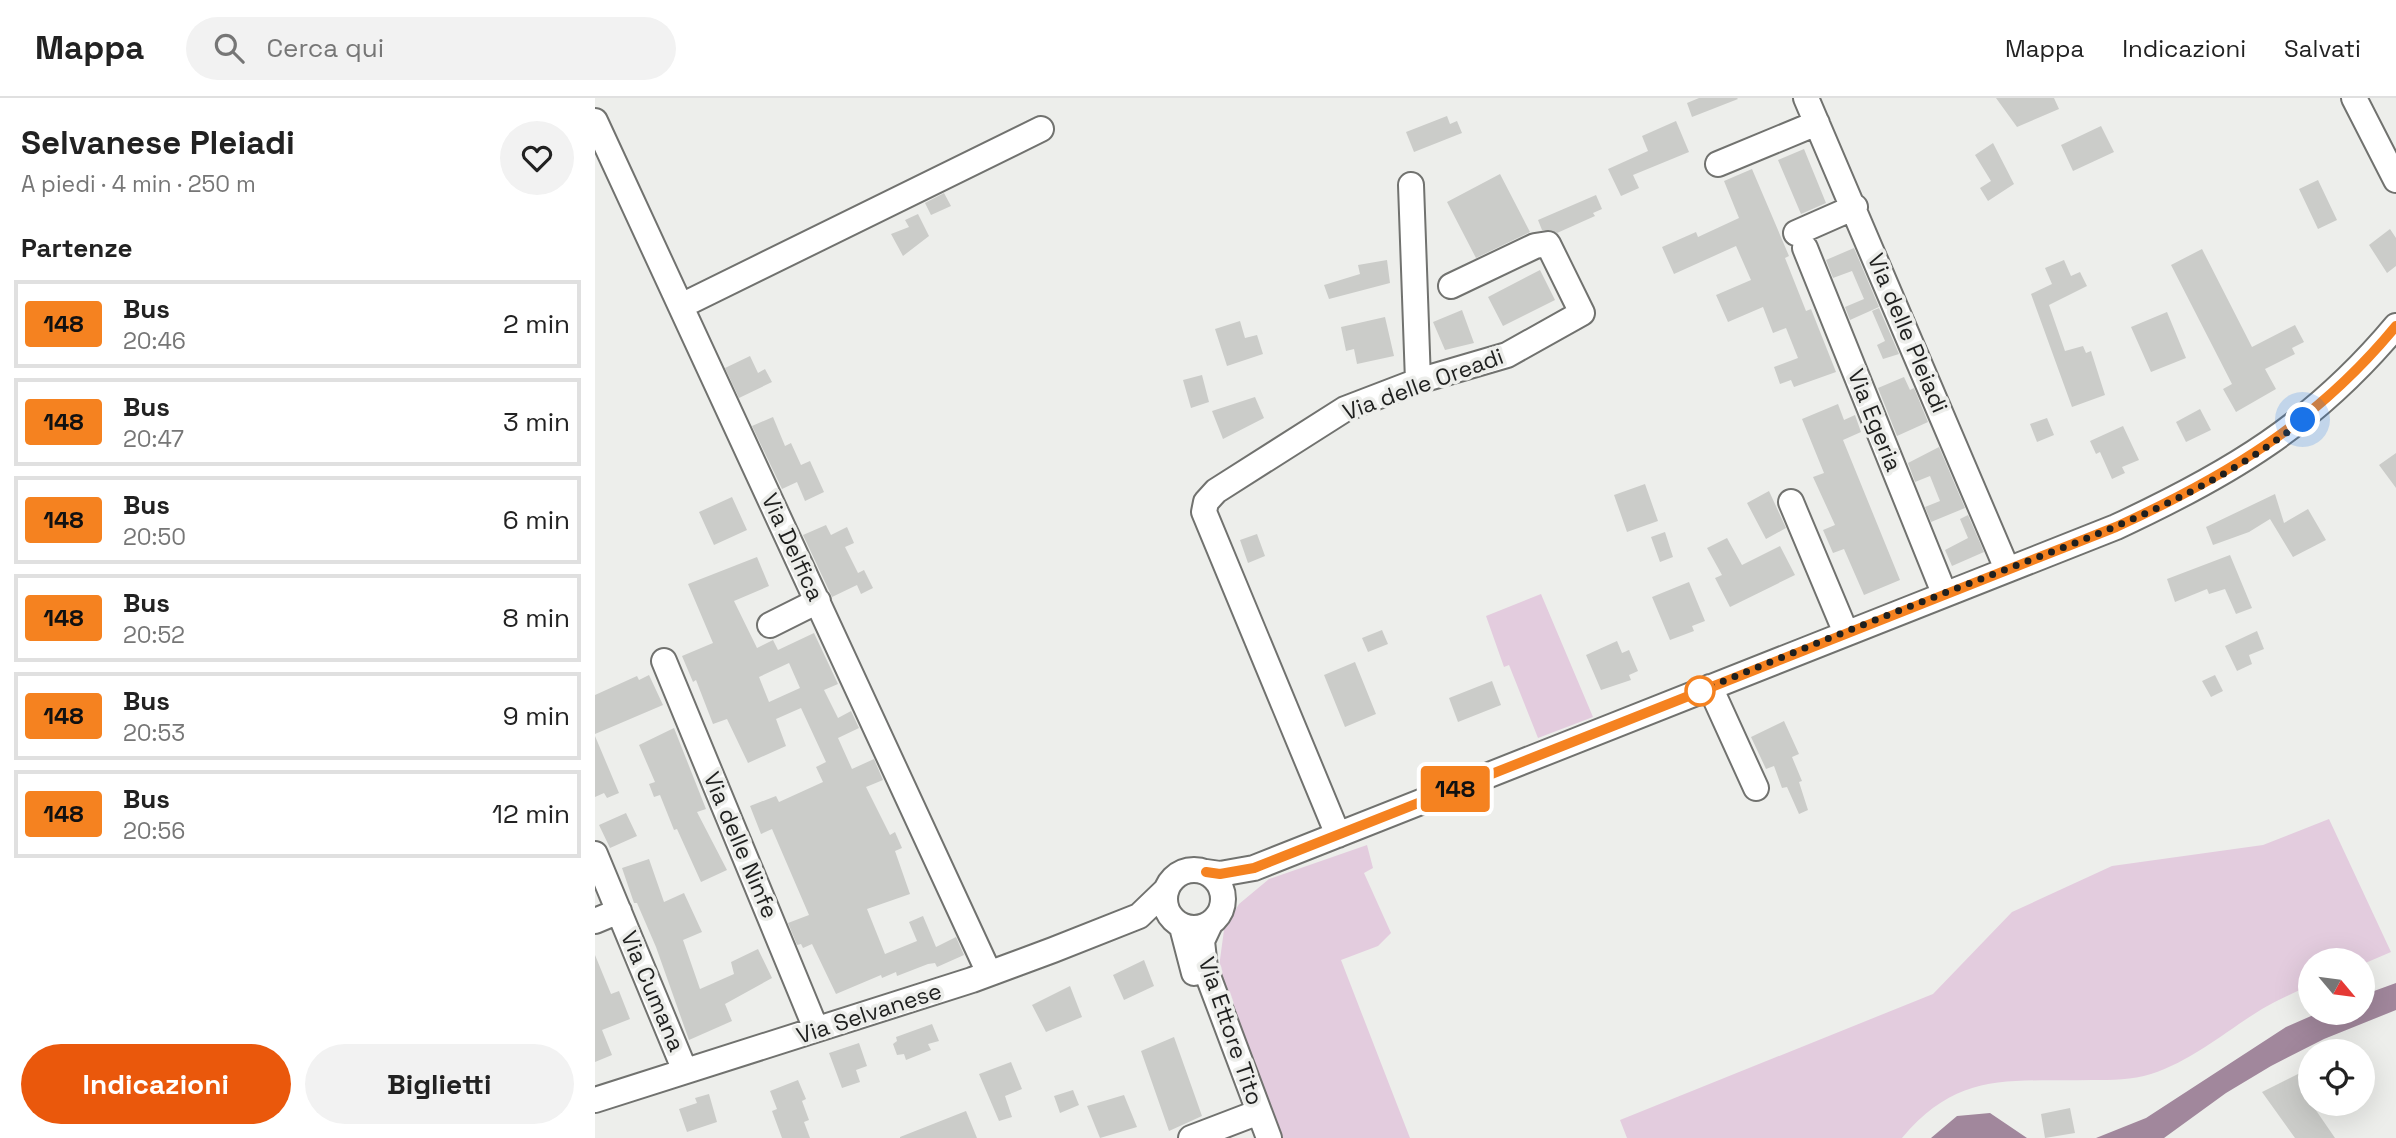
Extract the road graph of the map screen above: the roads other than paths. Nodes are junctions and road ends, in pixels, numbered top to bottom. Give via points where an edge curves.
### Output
1 (1806, 98) edge
2 (2354, 98) edge
3 (1817, 122) junction
4 (1041, 129) dead end
5 (597, 130) edge
6 (1718, 164) dead end
7 (2396, 180) edge
8 (1411, 185) dead end
9 (1855, 207) junction
10 (1451, 286) dead end
11 (681, 306) junction
12 (2396, 326) edge
13 (1418, 382) junction
14 (1791, 502) dead end
15 (2007, 569) junction
16 (1944, 593) junction
17 (818, 601) junction
18 (770, 625) dead end
19 (1846, 633) junction
20 (664, 661) dead end
21 (1710, 687) junction
22 (1756, 788) dead end
23 (1338, 835) junction
24 (595, 854) edge
25 (1254, 868) junction
26 (1206, 872) junction
27 (1165, 891) junction
28 (619, 911) junction
29 (1217, 913) junction
30 (1139, 916) junction
31 (595, 921) edge
32 (1176, 921) junction
33 (989, 973) junction
34 (816, 1029) junction
35 (685, 1071) junction
36 (595, 1100) edge
37 (1254, 1122) edge
38 (1192, 1138) edge
39 (1269, 1138) edge

1 - 3 street, Via delle Pleiadi
2 - 7 street
3 - 6 street
3 - 9 street, Via delle Pleiadi
4 - 11 street
5 - 11 street, Via Delfica
8 - 13 street
9 - 15 street, Via delle Pleiadi
9 - 16 street, Via Egeria via 1800,240
10 - 13 street, Via delle Oreadi via 1548,244 1582,313 1507,355
11 - 17 street, Via Delfica
12 - 15 street via 2318,408 2252,457 2116,527
13 - 23 street, Via delle Oreadi via 1345,409 1216,491 1204,512
14 - 19 street
15 - 16 street
16 - 19 street
17 - 18 street
17 - 33 street, Via Delfica
19 - 21 street
20 - 34 street, Via delle Ninfe
21 - 22 street
21 - 23 street
23 - 25 street
24 - 28 street, Via Cumana
25 - 26 street
25 - 29 street via 1230,889
26 - 27 street via 1182,872
26 - 29 street via 1221,888
27 - 30 street, Via Selvanese
27 - 32 street via 1165,908
28 - 31 street, Via Cumana
28 - 35 street, Via Cumana
29 - 32 street via 1192,929
29 - 37 street, Via Ettore Tito via 1202,940 1205,968
30 - 32 street, Via Selvanese
30 - 33 street, Via Selvanese
32 - 37 street, Via Ettore Tito
33 - 34 street, Via Selvanese
34 - 35 street, Via Selvanese
35 - 36 street, Via Selvanese
37 - 38 street
37 - 39 street, Via Ettore Tito

